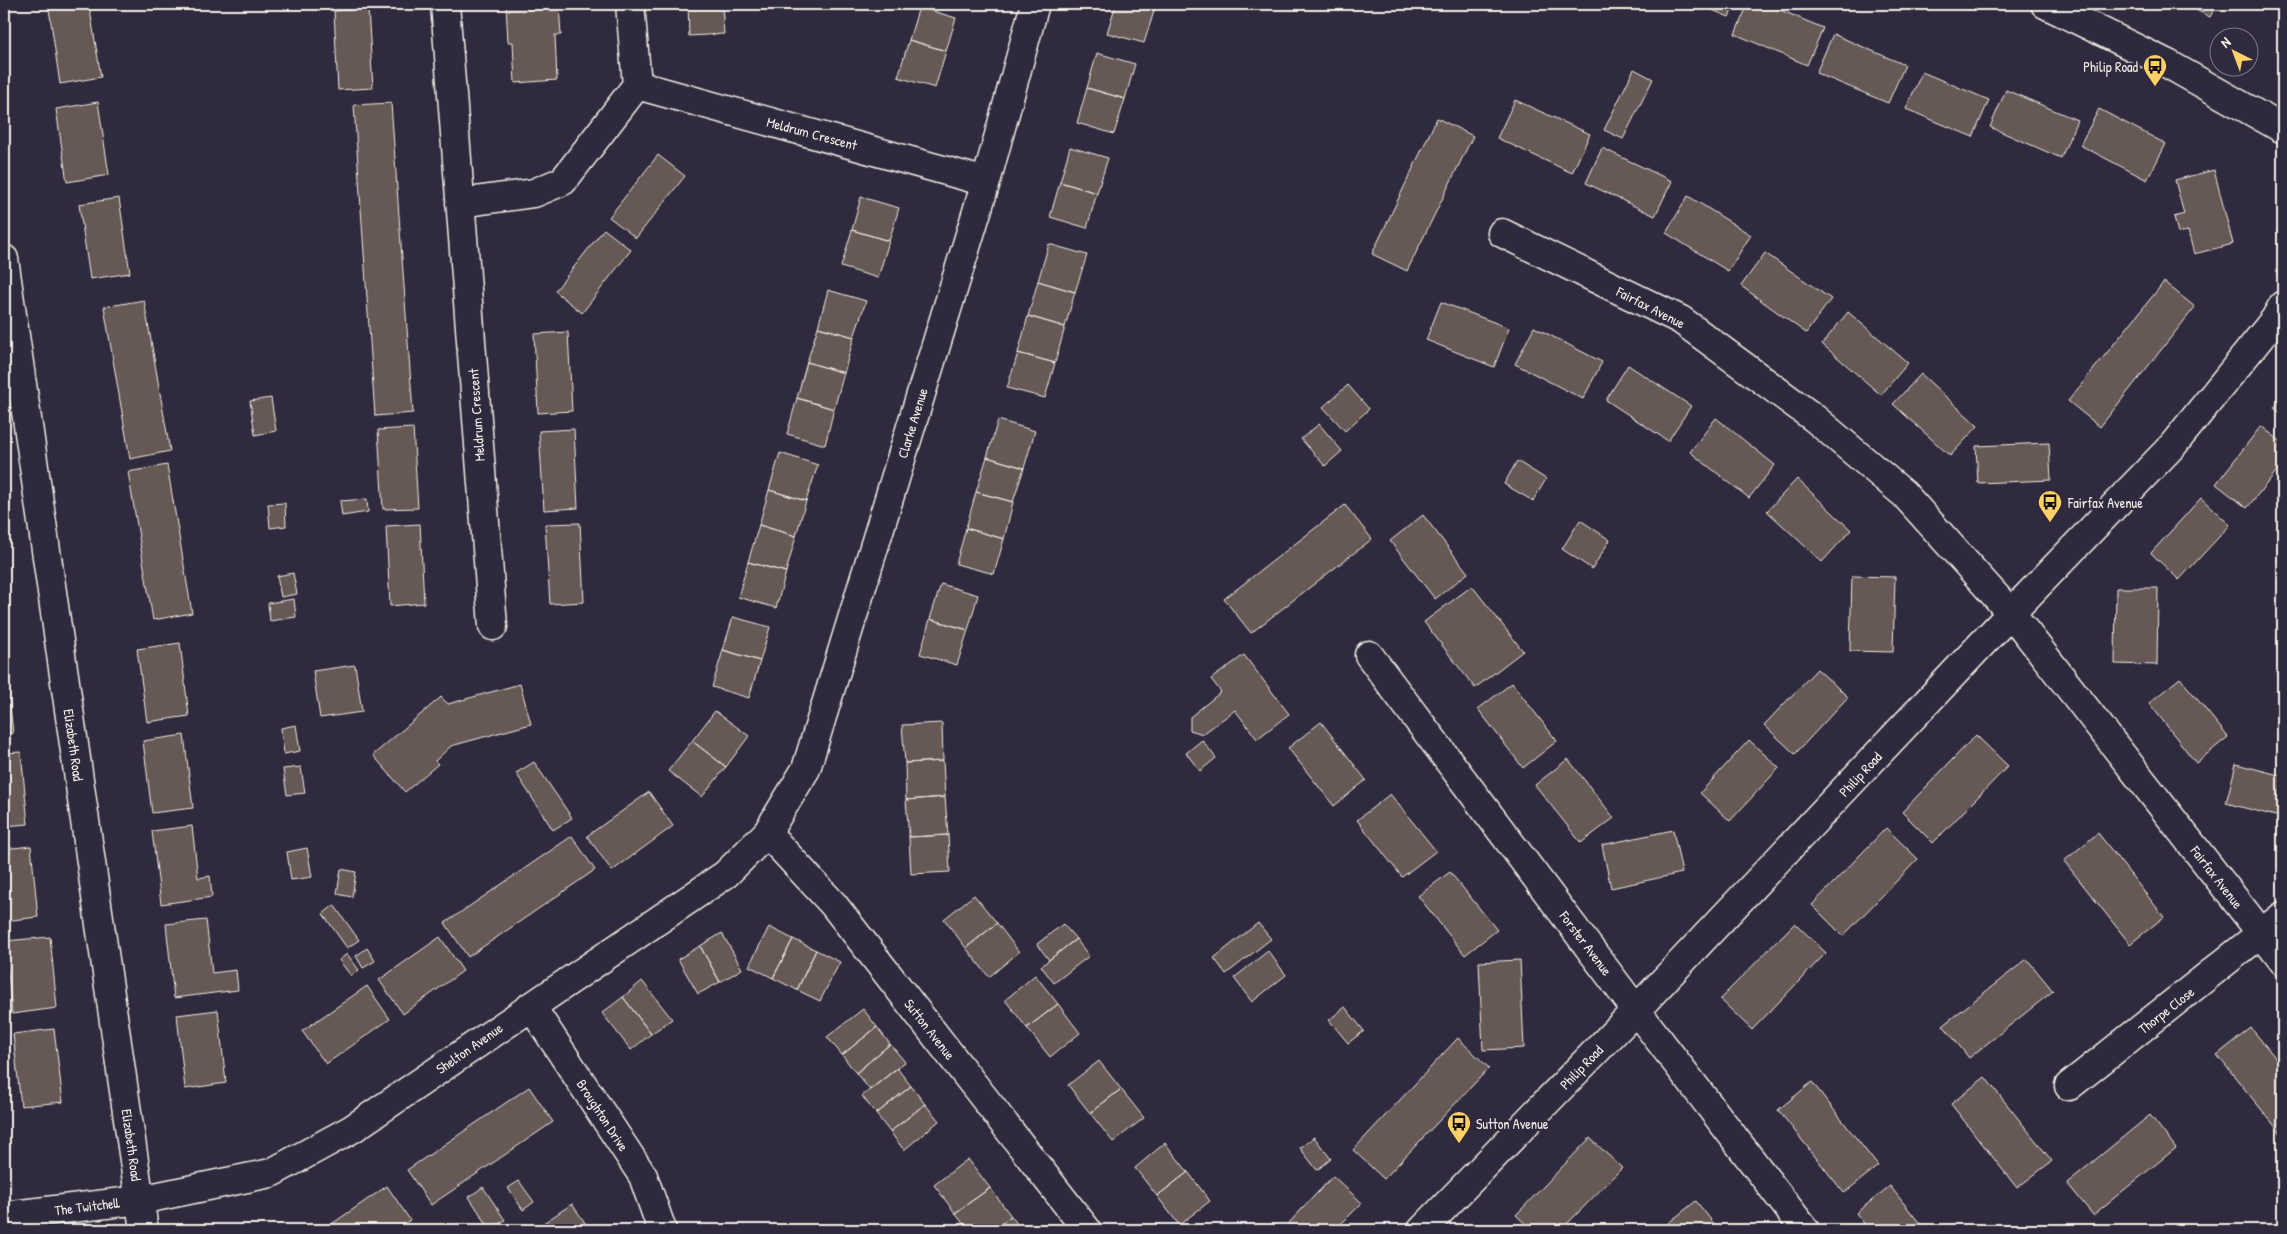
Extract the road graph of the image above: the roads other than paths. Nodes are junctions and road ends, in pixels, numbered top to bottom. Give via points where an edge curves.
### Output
1 (445, 4) edge
2 (630, 4) edge
3 (1035, 4) edge
4 (2045, 4) edge
5 (637, 85) junction
6 (2283, 129) edge
7 (986, 182) junction
8 (460, 203) junction
9 (1502, 233) dead end
10 (4, 259) edge
11 (2283, 305) edge
12 (2011, 613) junction
13 (493, 626) dead end
14 (1369, 655) dead end
15 (767, 833) junction
16 (2283, 916) edge
17 (2262, 935) junction
18 (2283, 961) edge
19 (531, 1006) junction
20 (1636, 1010) junction
21 (2070, 1086) dead end
22 (140, 1200) junction
23 (4, 1216) edge
24 (144, 1230) edge
25 (662, 1230) edge
26 (1087, 1230) edge
27 (1422, 1230) edge
28 (1806, 1230) edge

1 - 8 street, Meldrum Crescent
2 - 5 street
3 - 7 street, Clarke Avenue
4 - 6 street via 2168,64
5 - 7 street, Meldrum Crescent
5 - 8 street via 563,181 534,193
7 - 15 street, Clarke Avenue via 806,769
8 - 13 street, Meldrum Crescent
9 - 12 street, Fairfax Avenue via 1680,320 1814,418 1904,494
10 - 22 street, Elizabeth Road
11 - 12 street, Philip Road via 2173,444
12 - 17 street, Fairfax Avenue
12 - 20 street, Philip Road
14 - 20 street, Forster Avenue
15 - 19 street, Shelton Avenue via 726,874
15 - 26 street, Sutton Avenue via 833,904
16 - 17 street, Thorpe Close
17 - 18 street, Fairfax Avenue
17 - 21 street, Thorpe Close
19 - 22 street, Shelton Avenue via 352,1129 271,1174
19 - 25 street, Broughton Drive via 642,1176
20 - 27 street, Philip Road
20 - 28 street, Forster Avenue
22 - 23 street, The Twitchell
22 - 24 street, Elizabeth Road

